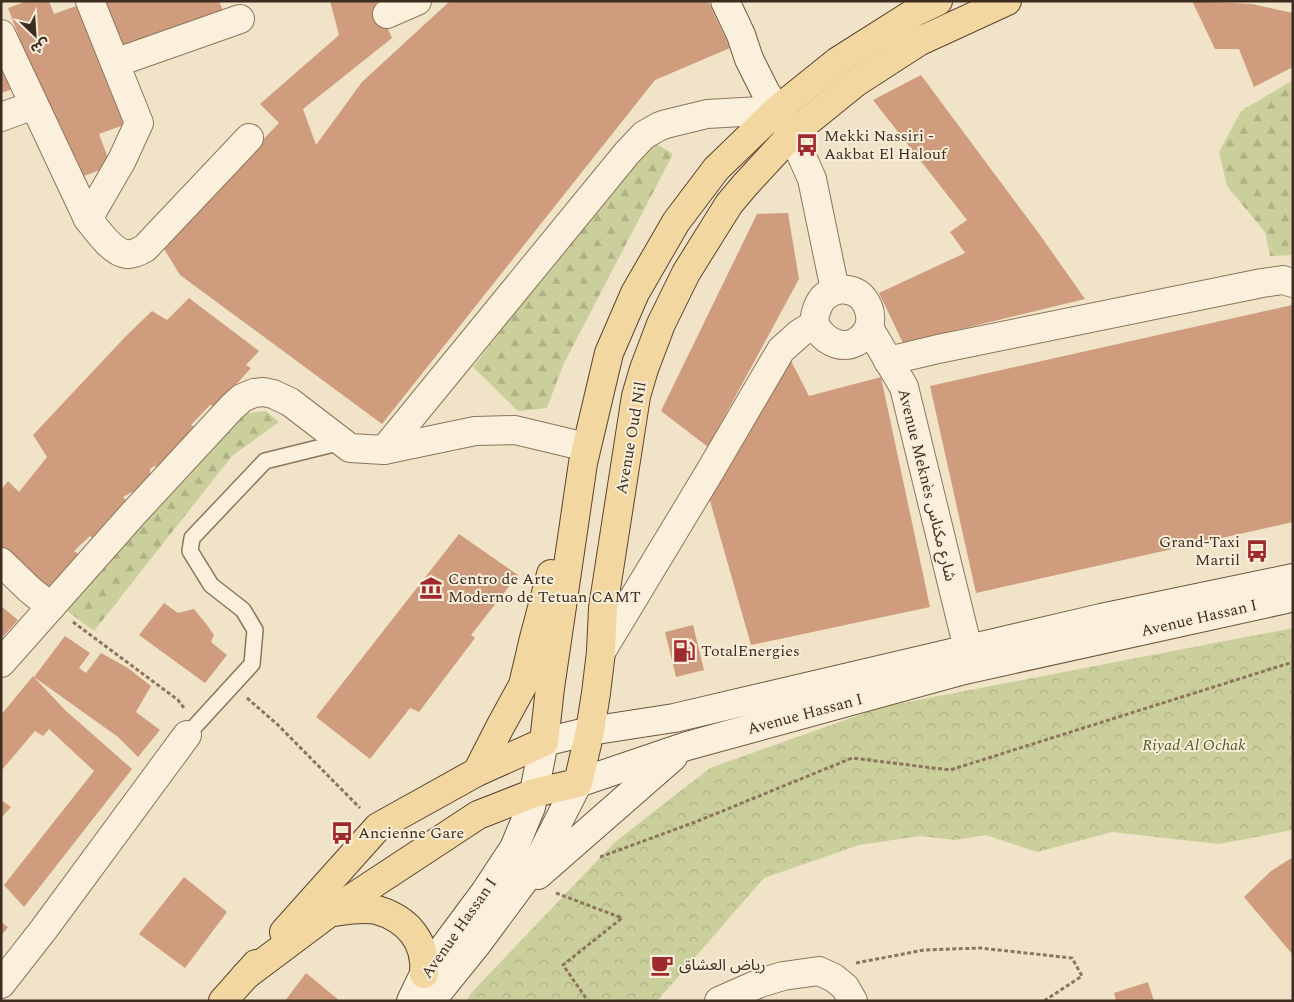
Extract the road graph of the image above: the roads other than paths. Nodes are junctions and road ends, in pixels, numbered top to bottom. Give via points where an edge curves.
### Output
1 (90, 1) edge
2 (417, 1) edge
3 (725, 1) edge
4 (1007, 1) edge
5 (927, 4) edge
6 (387, 14) dead end
7 (240, 19) dead end
8 (1, 34) edge
9 (115, 63) junction
10 (34, 104) junction
11 (777, 110) junction
12 (1, 117) edge
13 (792, 134) junction
14 (249, 138) dead end
15 (88, 219) junction
16 (1293, 283) edge
17 (835, 290) junction
18 (815, 324) junction
19 (869, 328) junction
20 (888, 361) junction
21 (342, 442) junction
22 (384, 450) junction
23 (584, 455) junction
24 (1, 562) edge
25 (1293, 578) edge
26 (1293, 597) edge
27 (52, 607) junction
28 (968, 649) junction
29 (600, 652) junction
30 (1, 663) edge
31 (590, 731) junction
32 (187, 735) joint
33 (544, 742) junction
34 (687, 746) junction
35 (477, 772) junction
36 (578, 783) junction
37 (534, 793) junction
38 (330, 913) junction
39 (477, 944) junction
40 (424, 974) junction
41 (245, 976) junction
42 (1, 984) edge
43 (223, 1001) edge
44 (411, 1001) edge
45 (431, 1001) edge
46 (719, 1001) edge
47 (853, 1001) edge

1 - 9 street
2 - 6 street
3 - 11 street via 749,59
4 - 13 main road, Avenue Oud Nil via 920,41 855,83
5 - 11 main road via 838,61
7 - 9 street
8 - 10 street
9 - 15 street via 139,123
10 - 12 street
10 - 15 street
11 - 13 street
11 - 22 street via 707,114 660,126 644,135
11 - 23 main road via 716,169 676,222 635,293 609,353
13 - 17 street via 812,179
13 - 29 main road, Avenue Oud Nil via 729,204 686,273 644,369 636,396 622,484 603,608
14 - 15 street via 145,248 127,255 115,250
16 - 20 street via 1283,280 1262,283
17 - 18 street via 824,296 816,310
17 - 19 street via 860,294 868,304
18 - 19 street via 828,340 838,345 851,345 862,339
18 - 29 street via 781,350
19 - 20 street, Avenue Meknès شارع مكناس
20 - 28 street, Avenue Meknès شارع مكناس via 904,387
21 - 22 street via 350,448
21 - 27 street via 290,402 273,394 254,393 242,398 133,514
21 - 32 lane via 265,461 192,538 190,551 211,585 243,610 255,630 252,664
22 - 23 street via 475,432 515,430
23 - 33 main road
23 - 35 main road via 523,685
24 - 27 street
25 - 28 street, Avenue Hassan I
26 - 34 street, Avenue Hassan I via 964,670
27 - 30 street
28 - 31 street, Avenue Hassan I via 674,718
29 - 31 main road, Avenue Oud Nil
31 - 33 street, Avenue Hassan I
31 - 36 main road, Avenue Oud Nil
32 - 42 street
33 - 35 main road
33 - 37 street, Avenue Hassan I
34 - 36 street, Avenue Hassan I
34 - 39 street via 544,869
35 - 41 main road via 378,826
36 - 37 main road
36 - 39 street, Avenue Hassan I via 537,863
37 - 38 main road via 478,815
37 - 40 street, Avenue Hassan I via 514,848
38 - 40 main road via 366,909 394,918 409,928 417,939 425,960
38 - 41 main road
39 - 45 street, Avenue Hassan I
40 - 44 street, Avenue Hassan I
41 - 43 main road
46 - 47 street via 783,976 819,971 845,987

